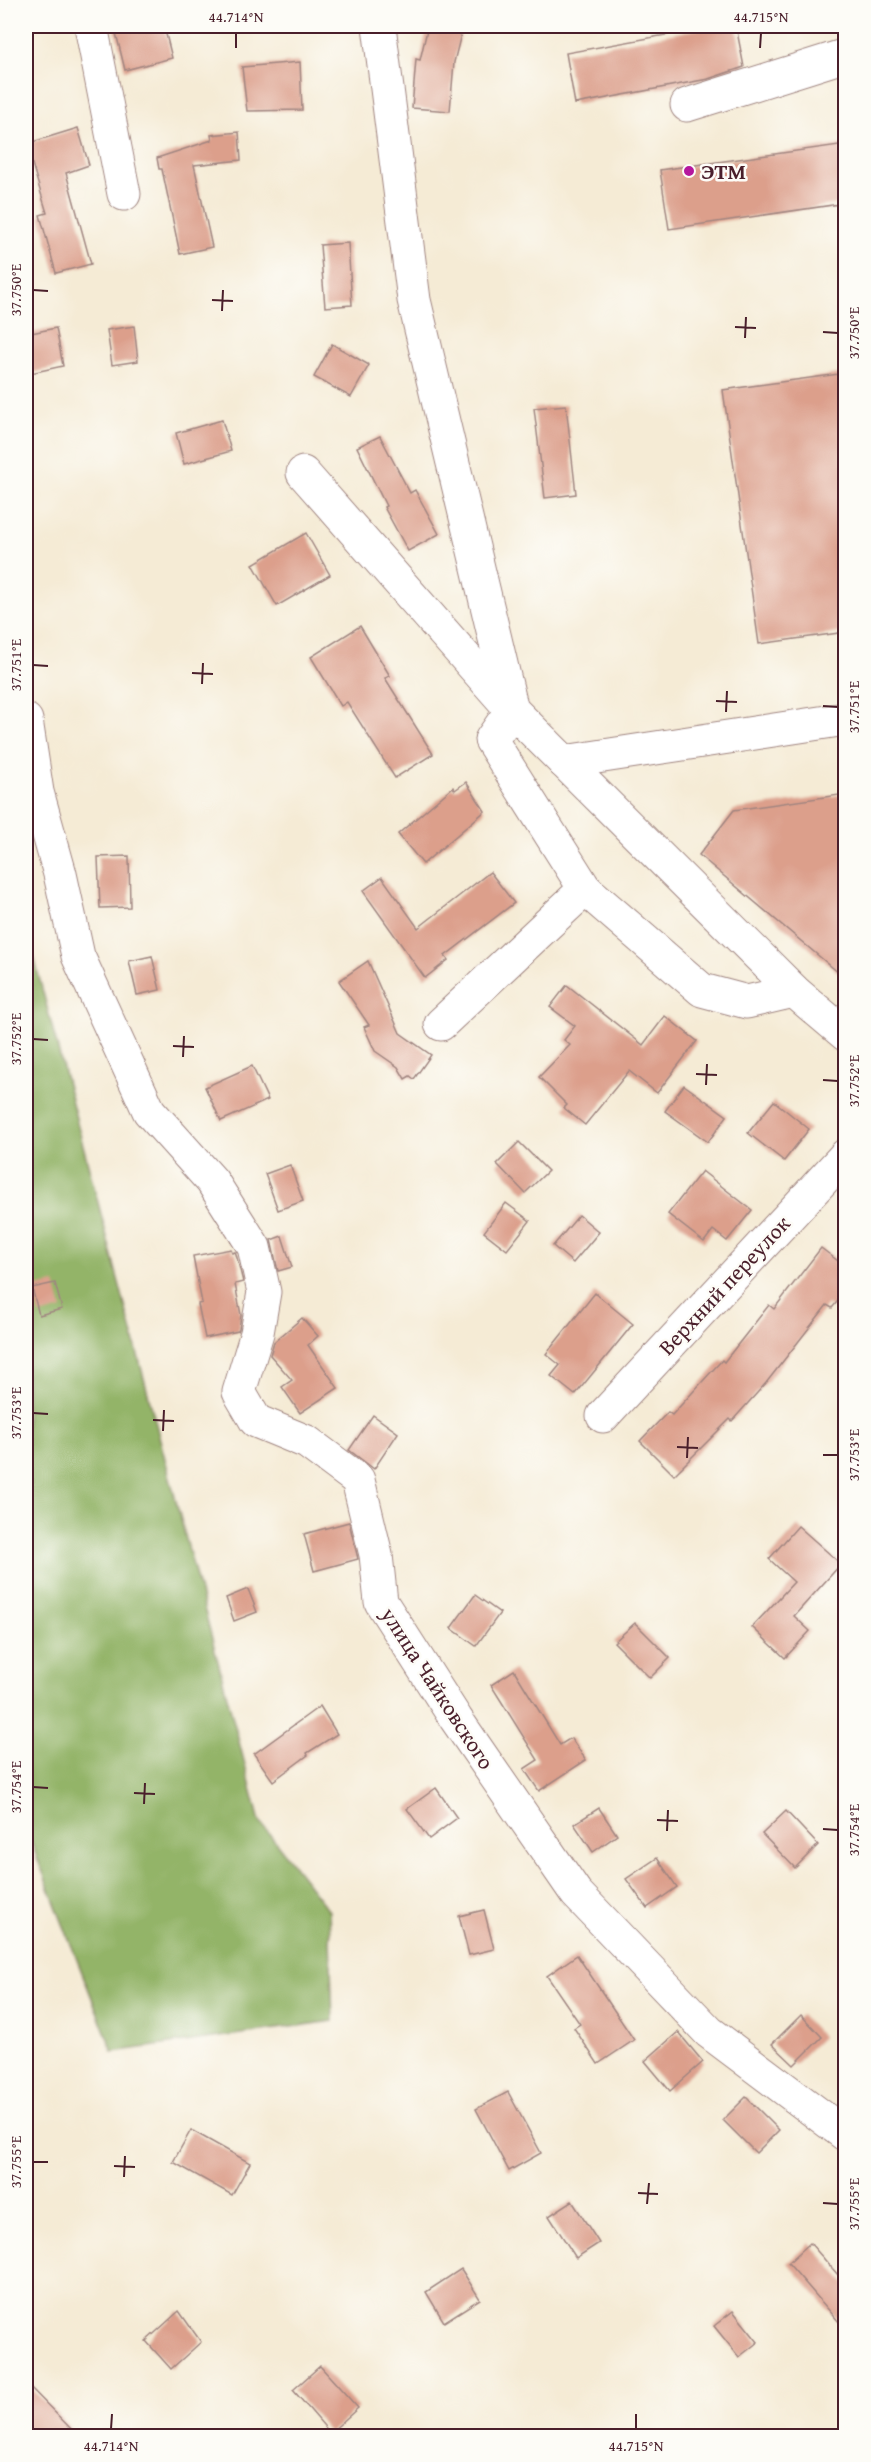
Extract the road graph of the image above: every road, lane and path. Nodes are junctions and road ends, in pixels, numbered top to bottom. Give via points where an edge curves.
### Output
1 (91, 26) edge
2 (379, 26) edge
3 (846, 55) edge
4 (687, 105) dead end
5 (124, 194) dead end
6 (303, 473) dead end
7 (512, 710) junction
8 (846, 719) edge
9 (26, 720) edge
10 (564, 762) junction
11 (585, 889) junction
12 (794, 991) junction
13 (441, 1024) dead end
14 (846, 1035) edge
15 (846, 1155) edge
16 (603, 1416) dead end
17 (846, 2135) edge

1 - 5 street
2 - 7 street via 414,300
3 - 4 street
6 - 7 street
7 - 10 street
7 - 11 street via 491,740
8 - 10 street
9 - 17 street, улица Чайковского via 37,792 78,956 149,1111 212,1181 254,1247 264,1292 239,1392 256,1421 307,1442 358,1480 376,1555 381,1602 576,1893 709,2032
10 - 12 street
11 - 12 street via 702,990 747,1002
11 - 13 street
12 - 14 street
15 - 16 street, Верхний переулок

